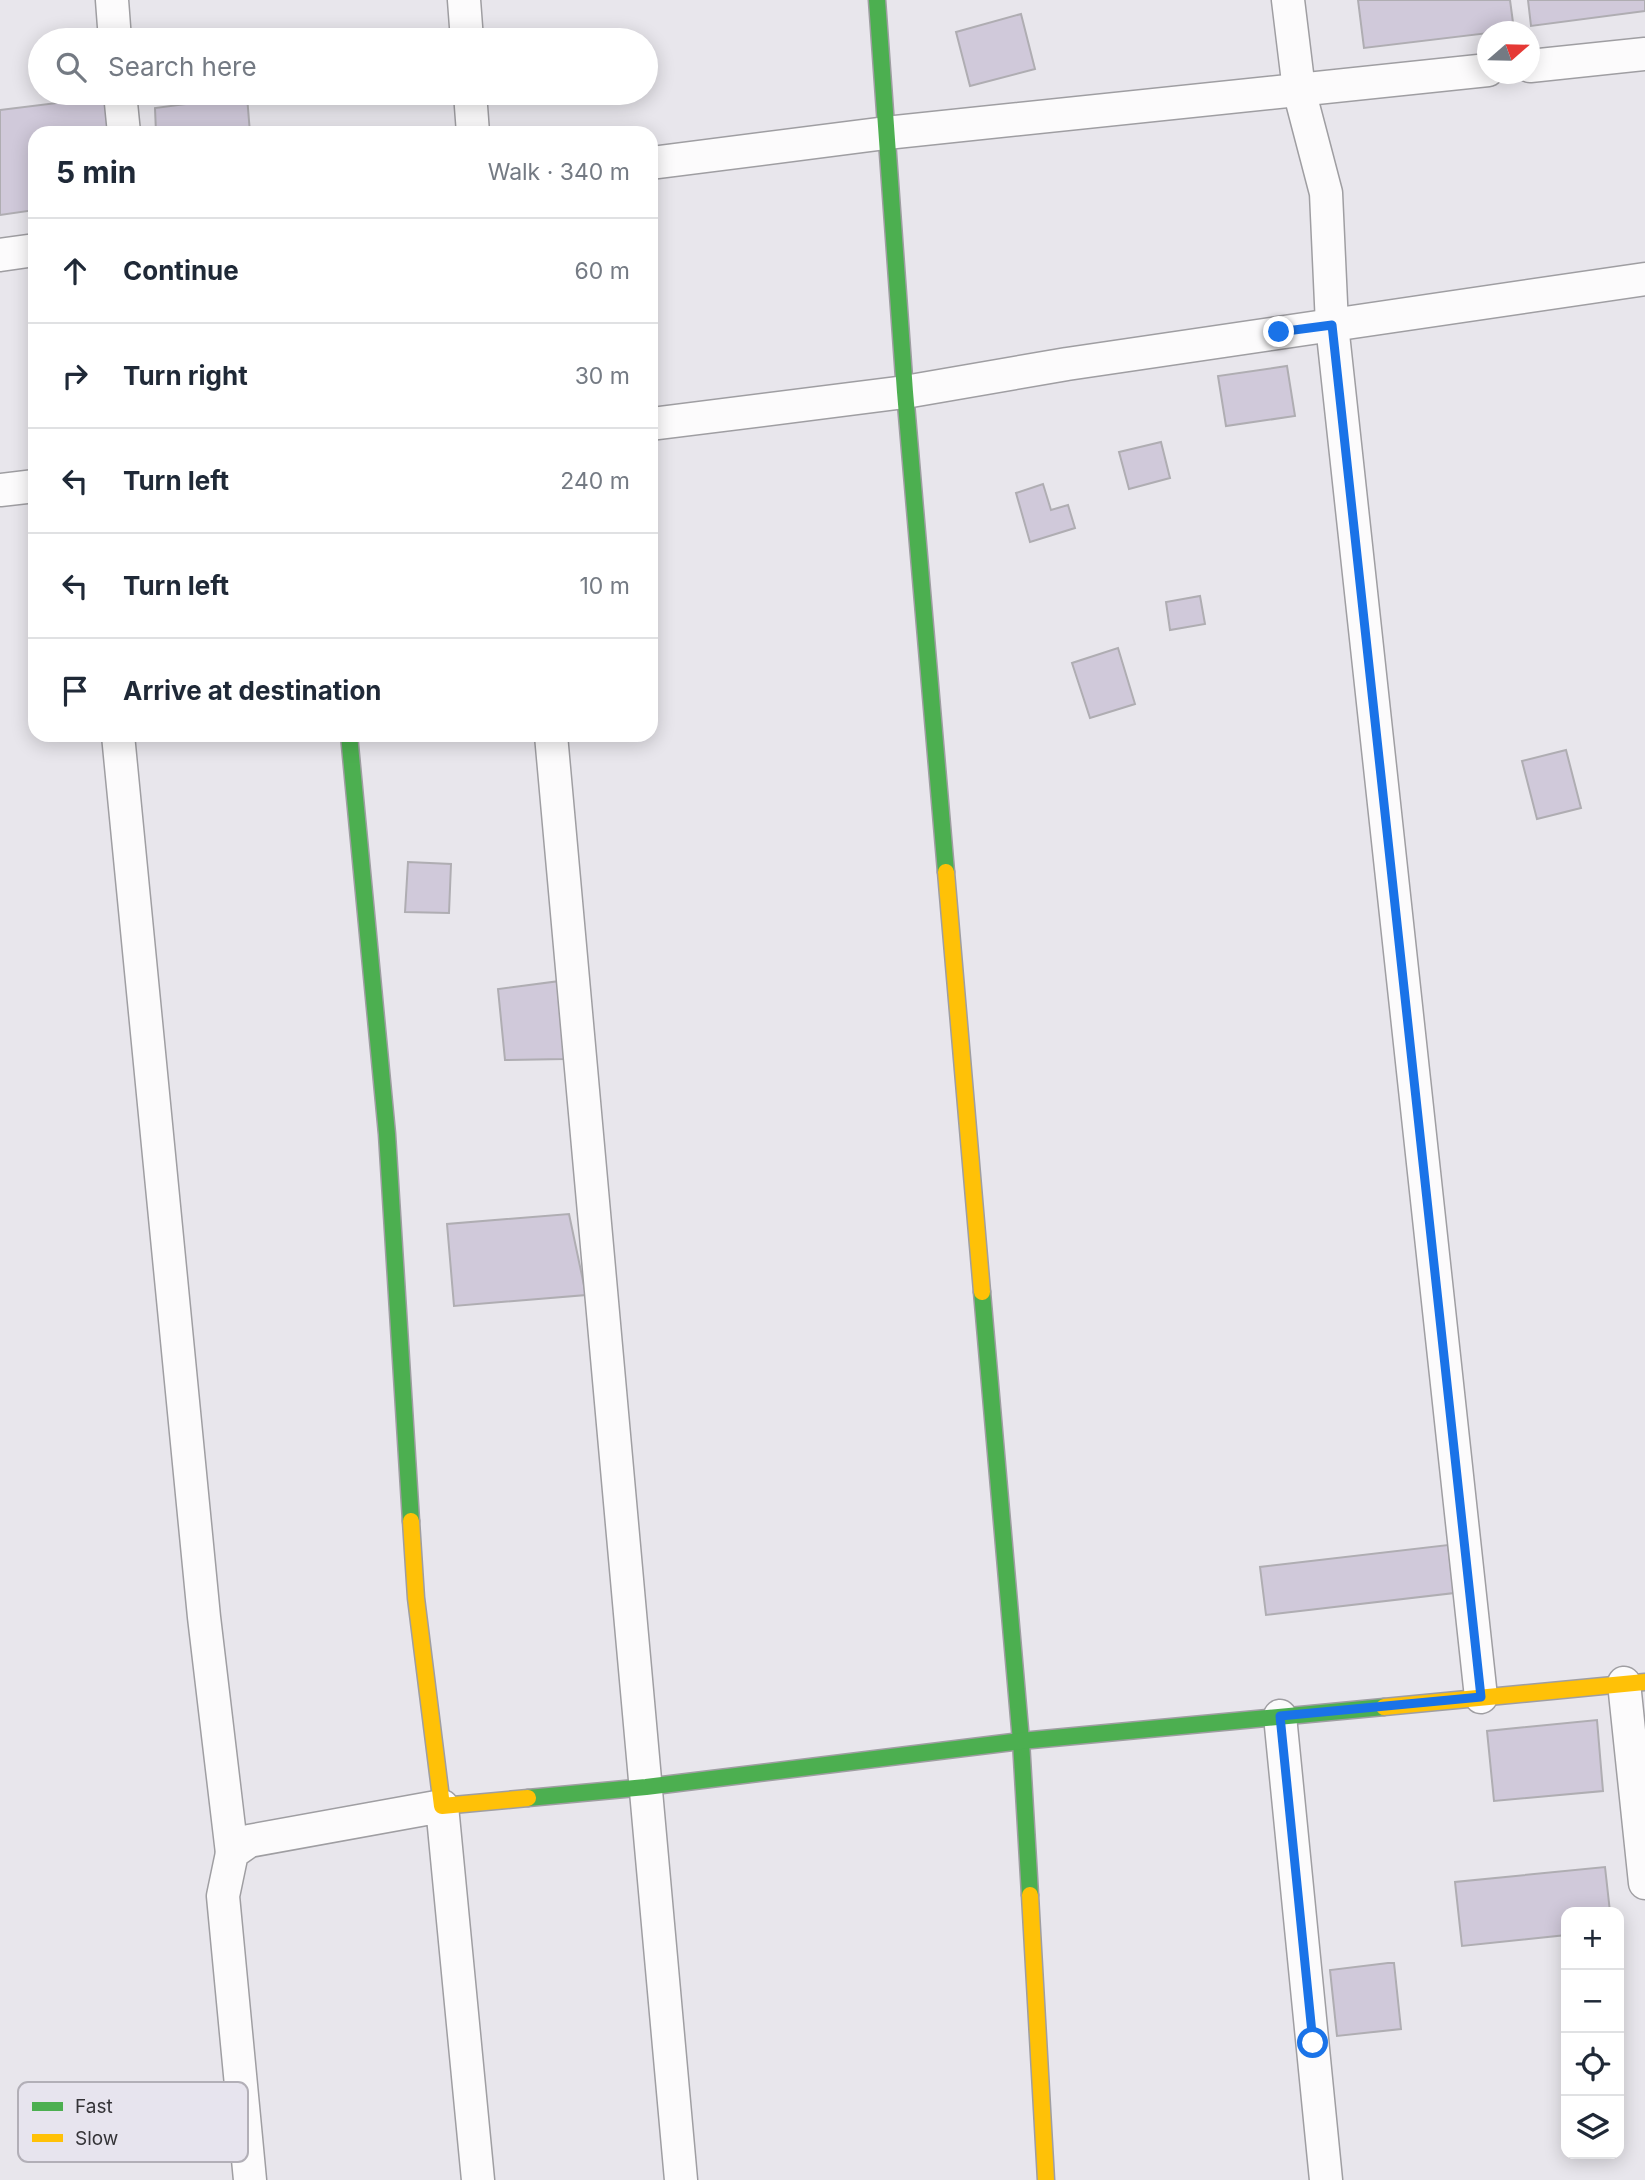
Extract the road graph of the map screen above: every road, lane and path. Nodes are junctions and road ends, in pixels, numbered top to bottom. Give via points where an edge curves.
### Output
1 (112, 0) edge
2 (464, 0) edge
3 (877, 0) edge
4 (1288, 0) edge
5 (114, 28) edge
6 (466, 28) edge
7 (1645, 54) edge
8 (1540, 65) edge
9 (1477, 71) edge
10 (1299, 90) junction
11 (121, 105) edge
12 (471, 105) edge
13 (123, 126) edge
14 (472, 126) edge
15 (886, 133) junction
16 (658, 162) edge
17 (28, 251) edge
18 (0, 255) edge
19 (1645, 279) edge
20 (1332, 325) junction
21 (905, 393) junction
22 (658, 423) edge
23 (28, 487) edge
24 (0, 490) edge
25 (119, 742) edge
26 (350, 742) edge
27 (552, 742) edge
28 (1634, 1682) edge
29 (1481, 1697) junction
30 (1280, 1716) junction
31 (1021, 1741) junction
32 (646, 1787) junction
33 (442, 1805) junction
34 (232, 1853) junction
35 (1645, 1883) edge
36 (241, 2082) edge
37 (248, 2159) edge
38 (250, 2180) edge
39 (478, 2180) edge
40 (681, 2180) edge
41 (1046, 2180) edge
42 (1326, 2180) edge

1 - 5 street
2 - 6 street
3 - 15 street
4 - 10 street
7 - 8 street
9 - 10 street
10 - 15 street
10 - 20 street via 1326,193
11 - 13 street
12 - 14 street
15 - 16 street
15 - 21 street
17 - 18 street
19 - 20 street
20 - 21 street
20 - 29 street
21 - 22 street
21 - 31 street
23 - 24 street
25 - 34 street via 202,1603
26 - 33 street via 387,1134 416,1598
27 - 32 street
28 - 29 street
28 - 35 street
29 - 30 street
30 - 31 street
30 - 42 street
31 - 32 street
31 - 41 street
32 - 33 street
32 - 40 street
33 - 34 street via 249,1841
33 - 39 street
34 - 36 street via 223,1896
37 - 38 street

